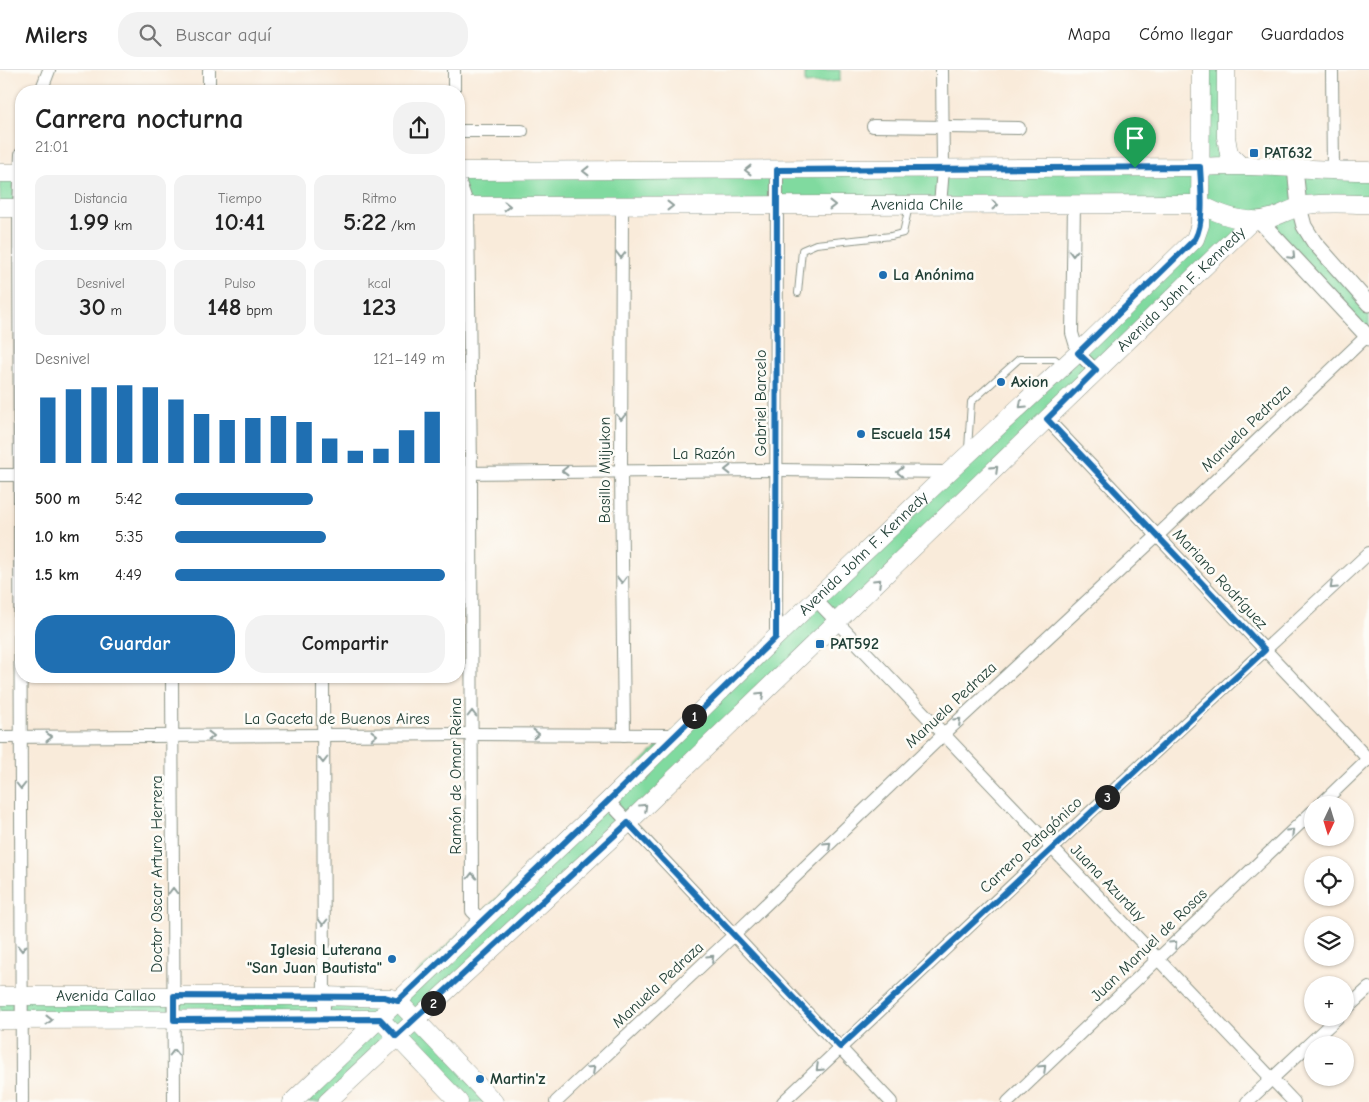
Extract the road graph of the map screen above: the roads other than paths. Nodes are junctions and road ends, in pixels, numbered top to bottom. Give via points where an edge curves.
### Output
1 (49, 70) edge
2 (209, 70) edge
3 (454, 70) edge
4 (942, 70) edge
5 (1201, 70) edge
6 (1226, 70) edge
7 (1332, 70) edge
8 (43, 85) edge
9 (209, 85) edge
10 (454, 85) edge
11 (874, 126) dead end
12 (943, 127) junction
13 (1019, 128) dead end
14 (465, 131) edge
15 (522, 131) dead end
16 (1240, 165) junction
17 (1295, 168) junction
18 (942, 169) junction
19 (777, 170) junction
20 (465, 171) edge
21 (1333, 171) junction
22 (1369, 171) edge
23 (0, 173) edge
24 (15, 173) edge
25 (1200, 175) junction
26 (1074, 204) junction
27 (1200, 204) junction
28 (1369, 204) edge
29 (910, 205) junction
30 (940, 205) junction
31 (465, 206) edge
32 (622, 206) junction
33 (778, 206) junction
34 (1299, 207) junction
35 (0, 208) edge
36 (15, 208) edge
37 (1256, 220) junction
38 (798, 293) dead end
39 (1369, 304) edge
40 (1368, 335) edge
41 (1078, 353) junction
42 (1064, 366) junction
43 (1096, 370) junction
44 (1047, 419) junction
45 (968, 455) junction
46 (777, 470) junction
47 (621, 471) junction
48 (465, 472) edge
49 (948, 472) junction
50 (0, 475) edge
51 (15, 475) edge
52 (1157, 536) junction
53 (1369, 553) edge
54 (816, 600) junction
55 (837, 622) junction
56 (776, 637) junction
57 (1265, 650) junction
58 (21, 683) edge
59 (172, 683) edge
60 (323, 683) edge
61 (472, 734) junction
62 (944, 734) junction
63 (624, 735) junction
64 (675, 735) junction
65 (172, 736) junction
66 (323, 736) junction
67 (0, 737) edge
68 (21, 737) junction
69 (1369, 759) edge
70 (1330, 796) edge
71 (608, 801) junction
72 (1304, 820) edge
73 (628, 823) junction
74 (1052, 848) junction
75 (482, 921) junction
76 (734, 935) junction
77 (1158, 959) junction
78 (1369, 988) edge
79 (0, 996) edge
80 (22, 996) junction
81 (174, 996) junction
82 (323, 996) junction
83 (398, 1001) junction
84 (1354, 1002) edge
85 (380, 1019) junction
86 (415, 1019) junction
87 (0, 1020) edge
88 (22, 1020) junction
89 (174, 1020) junction
90 (324, 1020) junction
91 (1328, 1026) edge
92 (396, 1036) junction
93 (840, 1047) junction
94 (1272, 1078) junction
95 (22, 1102) edge
96 (174, 1102) edge
97 (292, 1102) edge
98 (327, 1102) edge
99 (459, 1102) edge
100 (494, 1102) edge
101 (556, 1102) edge
102 (783, 1102) edge
103 (892, 1102) edge
104 (1008, 1102) edge
105 (1247, 1102) edge
106 (1294, 1102) edge

1 - 8 street
2 - 9 street
3 - 10 street
4 - 12 street
5 - 25 main road, Avenida John F. Kennedy
6 - 16 main road via 1226,137 1229,154
7 - 21 street
11 - 12 street
12 - 13 street
12 - 18 street
14 - 15 street
16 - 17 main road
16 - 25 main road
17 - 21 main road
17 - 34 street
18 - 19 main road
18 - 25 main road
18 - 30 street
19 -> 20 main road
19 - 33 street, Gabriel Barcelo
21 - 22 main road
23 - 24 main road
25 - 27 main road, Avenida John F. Kennedy
26 - 27 main road, Avenida Chile
30 -> 26 main road, Avenida Chile
26 -> 41 street via 1072,333
27 - 37 main road, Avenida Chile via 1218,214
27 - 41 main road, Avenida John F. Kennedy via 1200,225 1195,239
28 - 34 main road, Avenida Chile
29 - 30 main road, Avenida Chile
33 -> 29 main road, Avenida Chile
29 - 38 lane via 903,233 816,244 802,250
31 -> 32 main road, Avenida Chile
32 -> 33 main road, Avenida Chile
32 -> 47 street, Basillo Miljukon
33 - 46 street, Gabriel Barcelo
34 - 37 main road, Avenida Chile via 1272,218
34 - 39 street via 1304,226 1314,242
35 - 36 main road
37 -> 40 street
37 - 43 main road, Avenida John F. Kennedy
40 - 52 street, Manuela Pedraza
41 - 42 main road, Avenida John F. Kennedy
41 - 43 street
42 -> 45 main road, Avenida John F. Kennedy
42 - 45 lane via 1055,360 1019,359 971,402
43 - 44 main road, Avenida John F. Kennedy
44 - 52 street, Mariano Rodríguez
55 -> 44 main road, Avenida John F. Kennedy
45 - 49 main road, Avenida John F. Kennedy
46 -> 47 street, La Razón
49 -> 46 street, La Razón
46 - 56 street, Gabriel Barcelo
47 -> 48 street, La Razón
47 -> 63 street, Basillo Miljukon
61 -> 48 street, Ramón de Omar Reina
49 - 54 main road, Avenida John F. Kennedy
50 - 51 street
52 - 57 street, Mariano Rodríguez
62 -> 52 street, Manuela Pedraza
53 -> 57 street, Carrero Patagónico
54 - 55 street, Juana Azurduy
54 - 56 main road, Avenida John F. Kennedy
55 - 62 street, Juana Azurduy
73 -> 55 main road, Avenida John F. Kennedy
56 - 64 main road, Avenida John F. Kennedy
57 - 69 street, Mariano Rodríguez
57 - 74 street, Carrero Patagónico
58 - 68 street
59 - 65 street, Doctor Oscar Arturo Herrera
60 - 66 street
61 -> 63 street, La Gaceta de Buenos Aires
66 -> 61 street, La Gaceta de Buenos Aires
75 -> 61 street, Ramón de Omar Reina via 472,911
62 - 74 street, Juana Azurduy
76 -> 62 street, Manuela Pedraza
63 - 64 street, La Gaceta de Buenos Aires
64 - 71 main road, Avenida John F. Kennedy
65 -> 66 street, La Gaceta de Buenos Aires
68 -> 65 street, La Gaceta de Buenos Aires
81 -> 65 street, Doctor Oscar Arturo Herrera
66 -> 82 street
67 - 68 street, La Gaceta de Buenos Aires
68 -> 80 street
69 - 70 street
71 - 73 street
71 - 75 main road, Avenida John F. Kennedy
77 -> 72 street, Juan Manuel de Rosas
73 - 76 street
73 - 86 main road, Avenida John F. Kennedy
74 - 77 street, Juana Azurduy
74 - 93 street, Carrero Patagónico
75 - 83 main road, Avenida John F. Kennedy
76 - 93 street
101 -> 76 street, Manuela Pedraza
77 - 94 street, Juana Azurduy
104 -> 77 street, Juan Manuel de Rosas
78 - 84 street
79 - 80 main road, Avenida Callao
80 - 81 main road, Avenida Callao
80 - 88 street
81 - 82 main road, Avenida Callao
81 - 89 street, Doctor Oscar Arturo Herrera
82 - 83 main road, Avenida Callao via 384,997
82 - 90 street
83 - 85 main road, Avenida John F. Kennedy
83 - 86 main road
85 - 90 main road, Avenida Callao
85 - 92 main road
85 - 97 main road, Avenida John F. Kennedy
86 - 92 main road, Avenida John F. Kennedy
86 - 100 main road
87 - 88 main road, Avenida Callao
88 -> 89 main road, Avenida Callao
88 - 95 street
89 - 90 main road, Avenida Callao
96 -> 89 street, Doctor Oscar Arturo Herrera
91 - 94 street
92 - 98 main road, Avenida John F. Kennedy
92 - 99 main road
93 -> 102 street, Carrero Patagónico
93 - 103 street
94 - 105 street
94 - 106 street, Juana Azurduy

